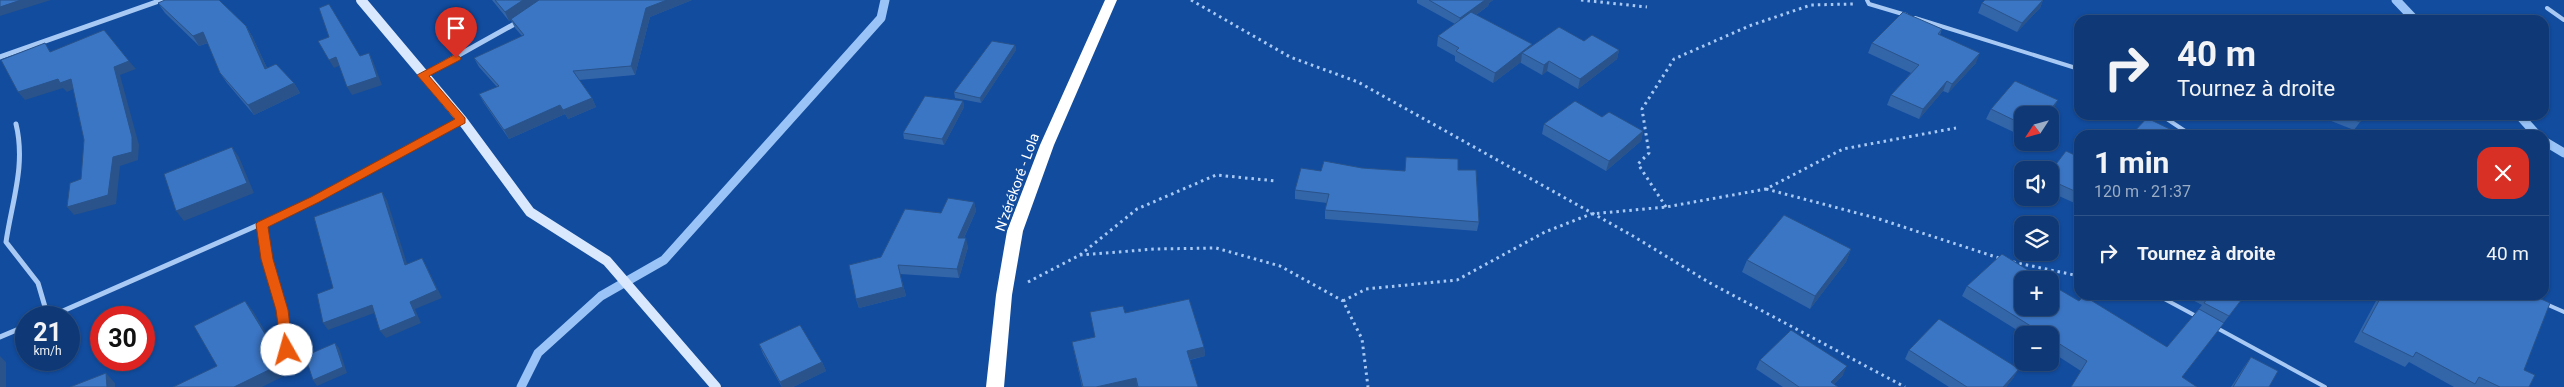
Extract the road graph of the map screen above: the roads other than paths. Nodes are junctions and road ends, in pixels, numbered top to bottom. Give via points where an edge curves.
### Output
1 (162, 0) edge
2 (361, 0) edge
3 (1111, 0) edge
4 (1868, 2) edge
5 (2547, 8) dead end
6 (521, 20) edge
7 (2564, 20) edge
8 (0, 57) edge
9 (2074, 67) edge
10 (423, 75) junction
11 (462, 120) junction
12 (2168, 120) edge
13 (16, 124) dead end
14 (2183, 130) edge
15 (262, 224) junction
16 (2166, 300) edge
17 (2541, 302) edge
18 (46, 306) edge
19 (73, 306) edge
20 (2564, 312) edge
21 (2200, 319) edge
22 (2209, 323) edge
23 (15, 331) edge
24 (0, 337) edge
25 (289, 369) dead end
26 (716, 387) edge
27 (996, 387) edge
28 (2325, 387) edge

1 - 8 street
2 - 10 street
3 - 27 highway, N'zérékoré - Lola via 1047,145 1016,230 1004,295
4 - 9 lane
5 - 7 lane
6 - 10 street
10 - 11 street
11 - 15 street via 315,200
11 - 26 street via 530,212 607,261
12 - 14 lane
13 - 18 street via 21,150 20,174 9,215 6,242 31,269 44,292
15 - 19 street
15 - 25 street via 267,259 282,310
16 - 21 lane
17 - 20 lane
22 - 28 lane
23 - 24 street

